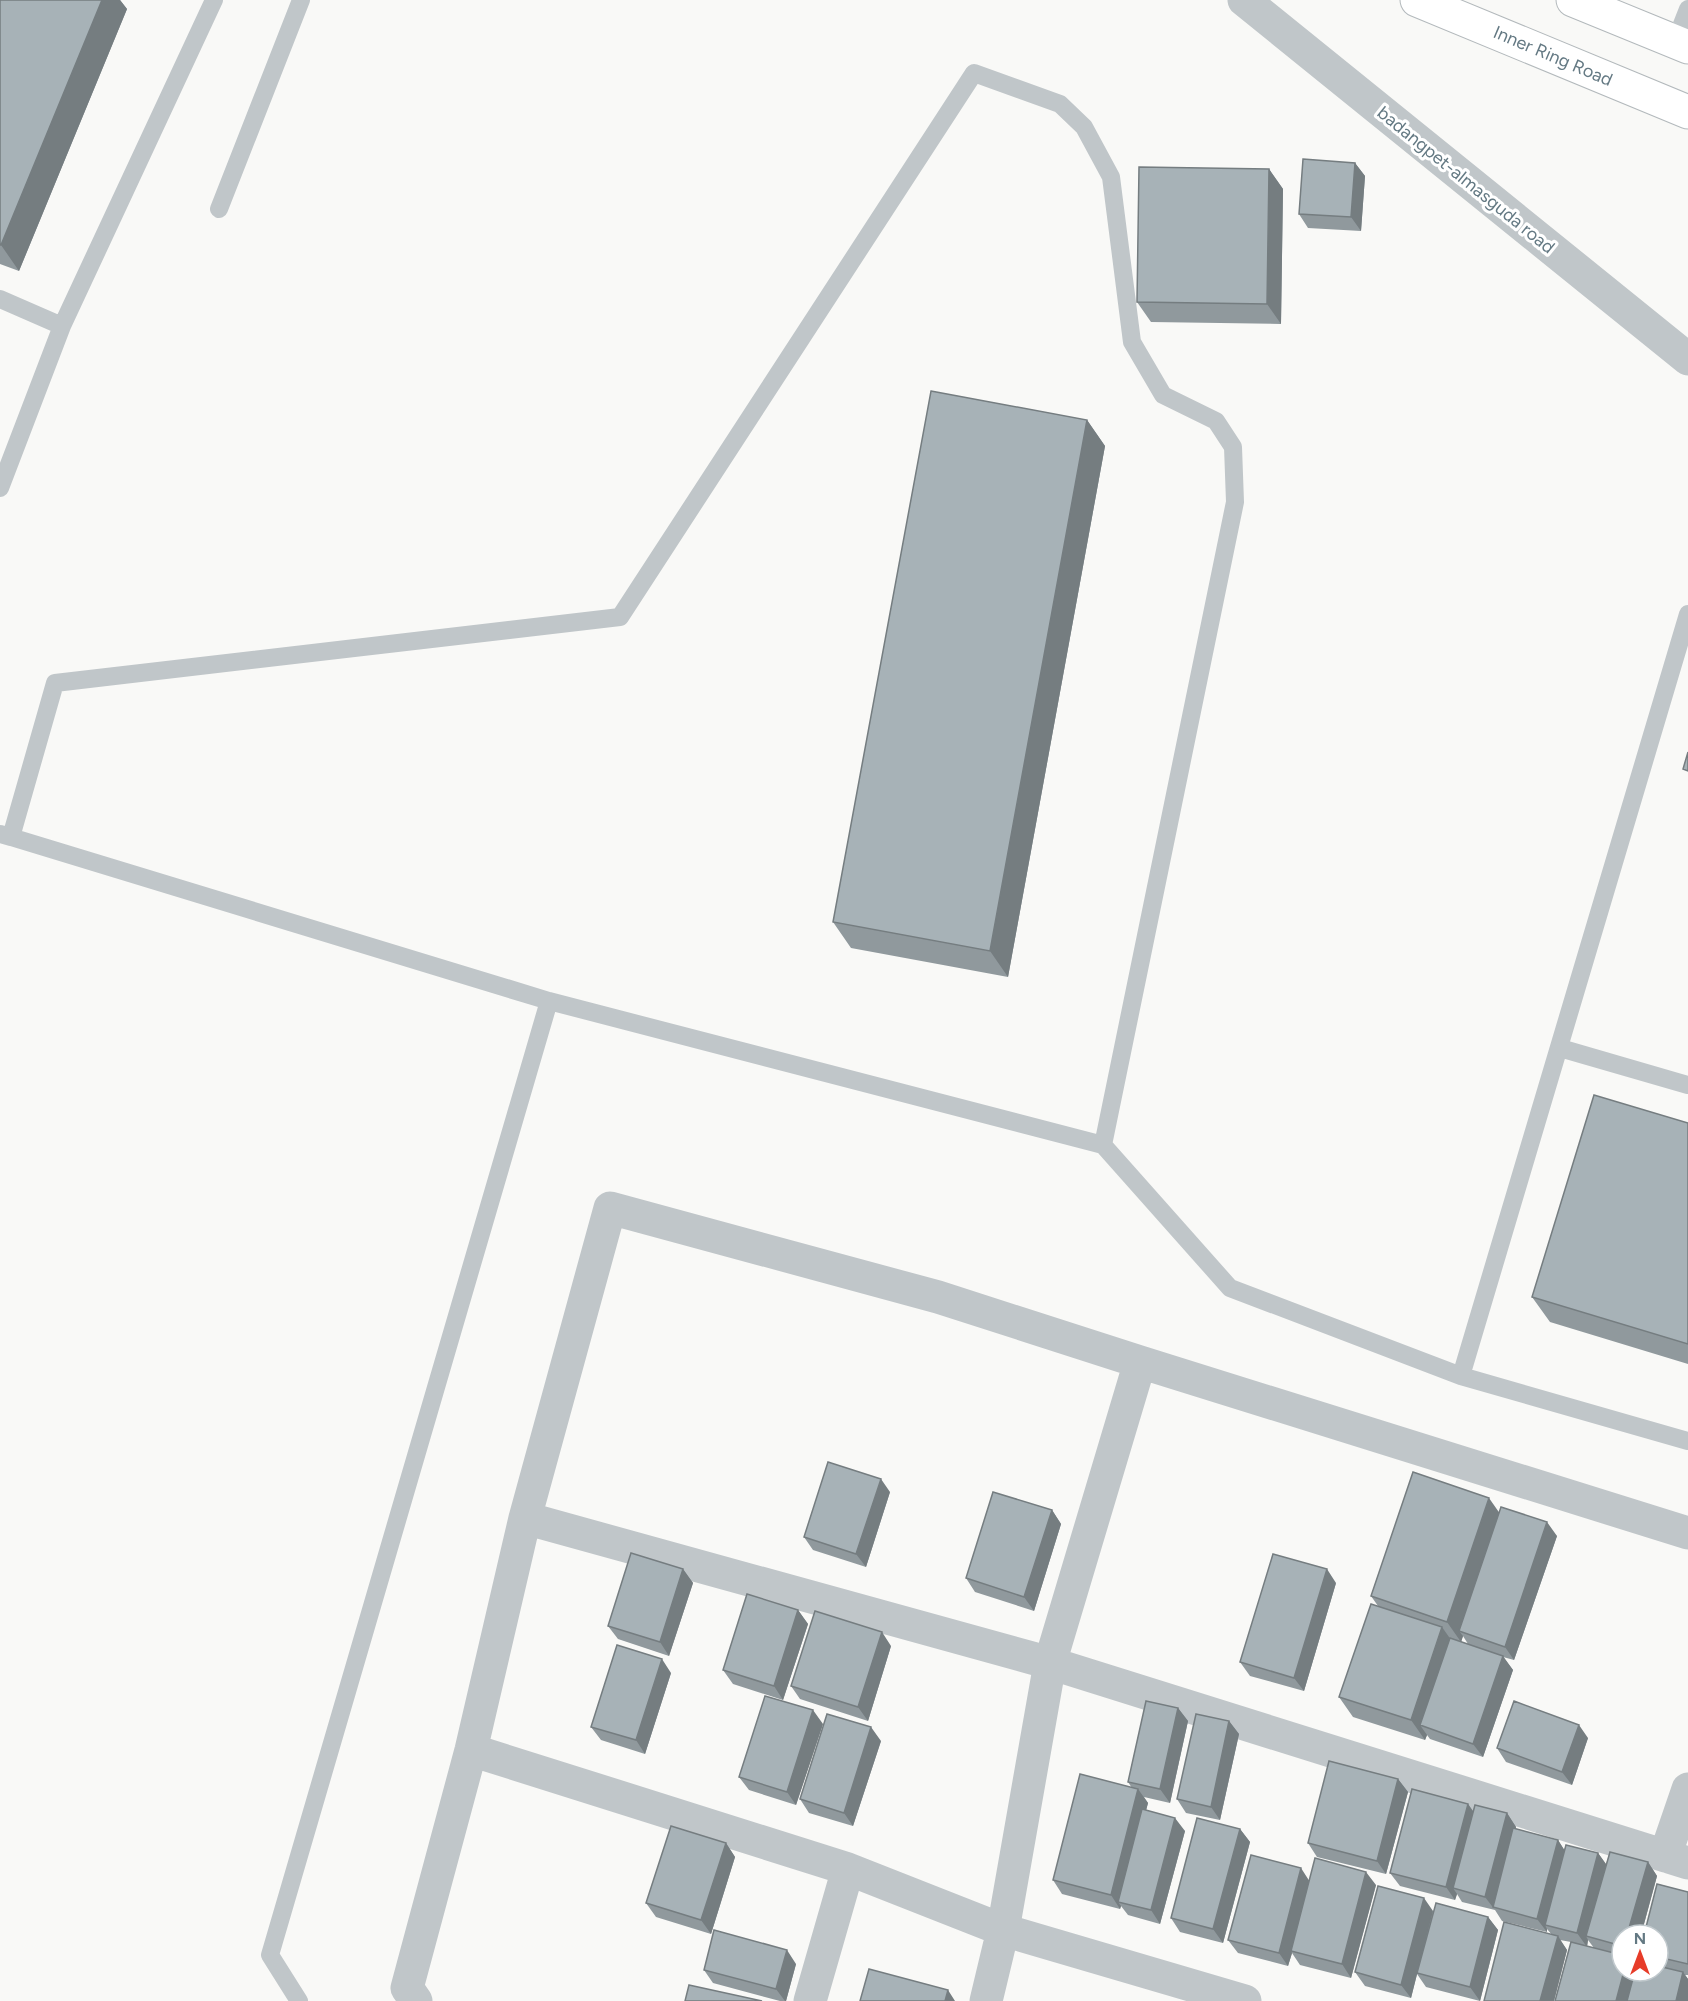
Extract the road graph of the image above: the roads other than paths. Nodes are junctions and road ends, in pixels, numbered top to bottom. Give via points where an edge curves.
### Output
1 (214, 0) edge
2 (301, 0) edge
3 (1244, 0) edge
4 (1417, 0) edge
5 (1573, 0) edge
6 (1688, 9) edge
7 (1681, 45) edge
8 (1688, 112) edge
9 (219, 209) dead end
10 (0, 299) edge
11 (62, 326) junction
12 (1688, 359) edge
13 (0, 488) edge
14 (1688, 614) edge
15 (6, 835) edge
16 (549, 1001) junction
17 (1560, 1048) junction
18 (1688, 1085) edge
19 (1103, 1145) junction
20 (1140, 1362) junction
21 (1461, 1376) junction
22 (1688, 1441) edge
23 (525, 1518) junction
24 (1688, 1533) edge
25 (1050, 1664) junction
26 (471, 1750) junction
27 (1688, 1789) edge
28 (1677, 1860) edge
29 (848, 1869) junction
30 (1003, 1930) junction
31 (299, 2001) edge
32 (416, 2001) edge
33 (810, 2001) edge
34 (986, 2001) edge
35 (1245, 2001) edge

1 - 11 lane
2 - 9 lane
3 - 12 street, badangpet-almasguda road
4 - 8 highway, Inner Ring Road
5 - 7 highway
6 - 7 lane
10 - 11 lane
11 - 13 lane
14 - 17 lane
15 - 16 lane
15 - 19 lane via 56,683 620,617 974,73 1060,104 1084,127 1111,177 1132,342 1163,395 1216,422 1233,447 1234,502
16 - 19 lane
16 - 31 lane via 270,1955
17 - 18 lane
17 - 21 lane
19 - 21 lane via 1230,1288
20 - 23 street via 938,1297 610,1208
20 - 24 street
20 - 25 street
21 - 22 lane
23 - 25 street
23 - 26 street
25 - 28 street
25 - 30 street
26 - 29 street
26 - 32 street via 407,1988
27 - 28 street
29 - 30 street
29 - 33 street
30 - 34 street
30 - 35 street

